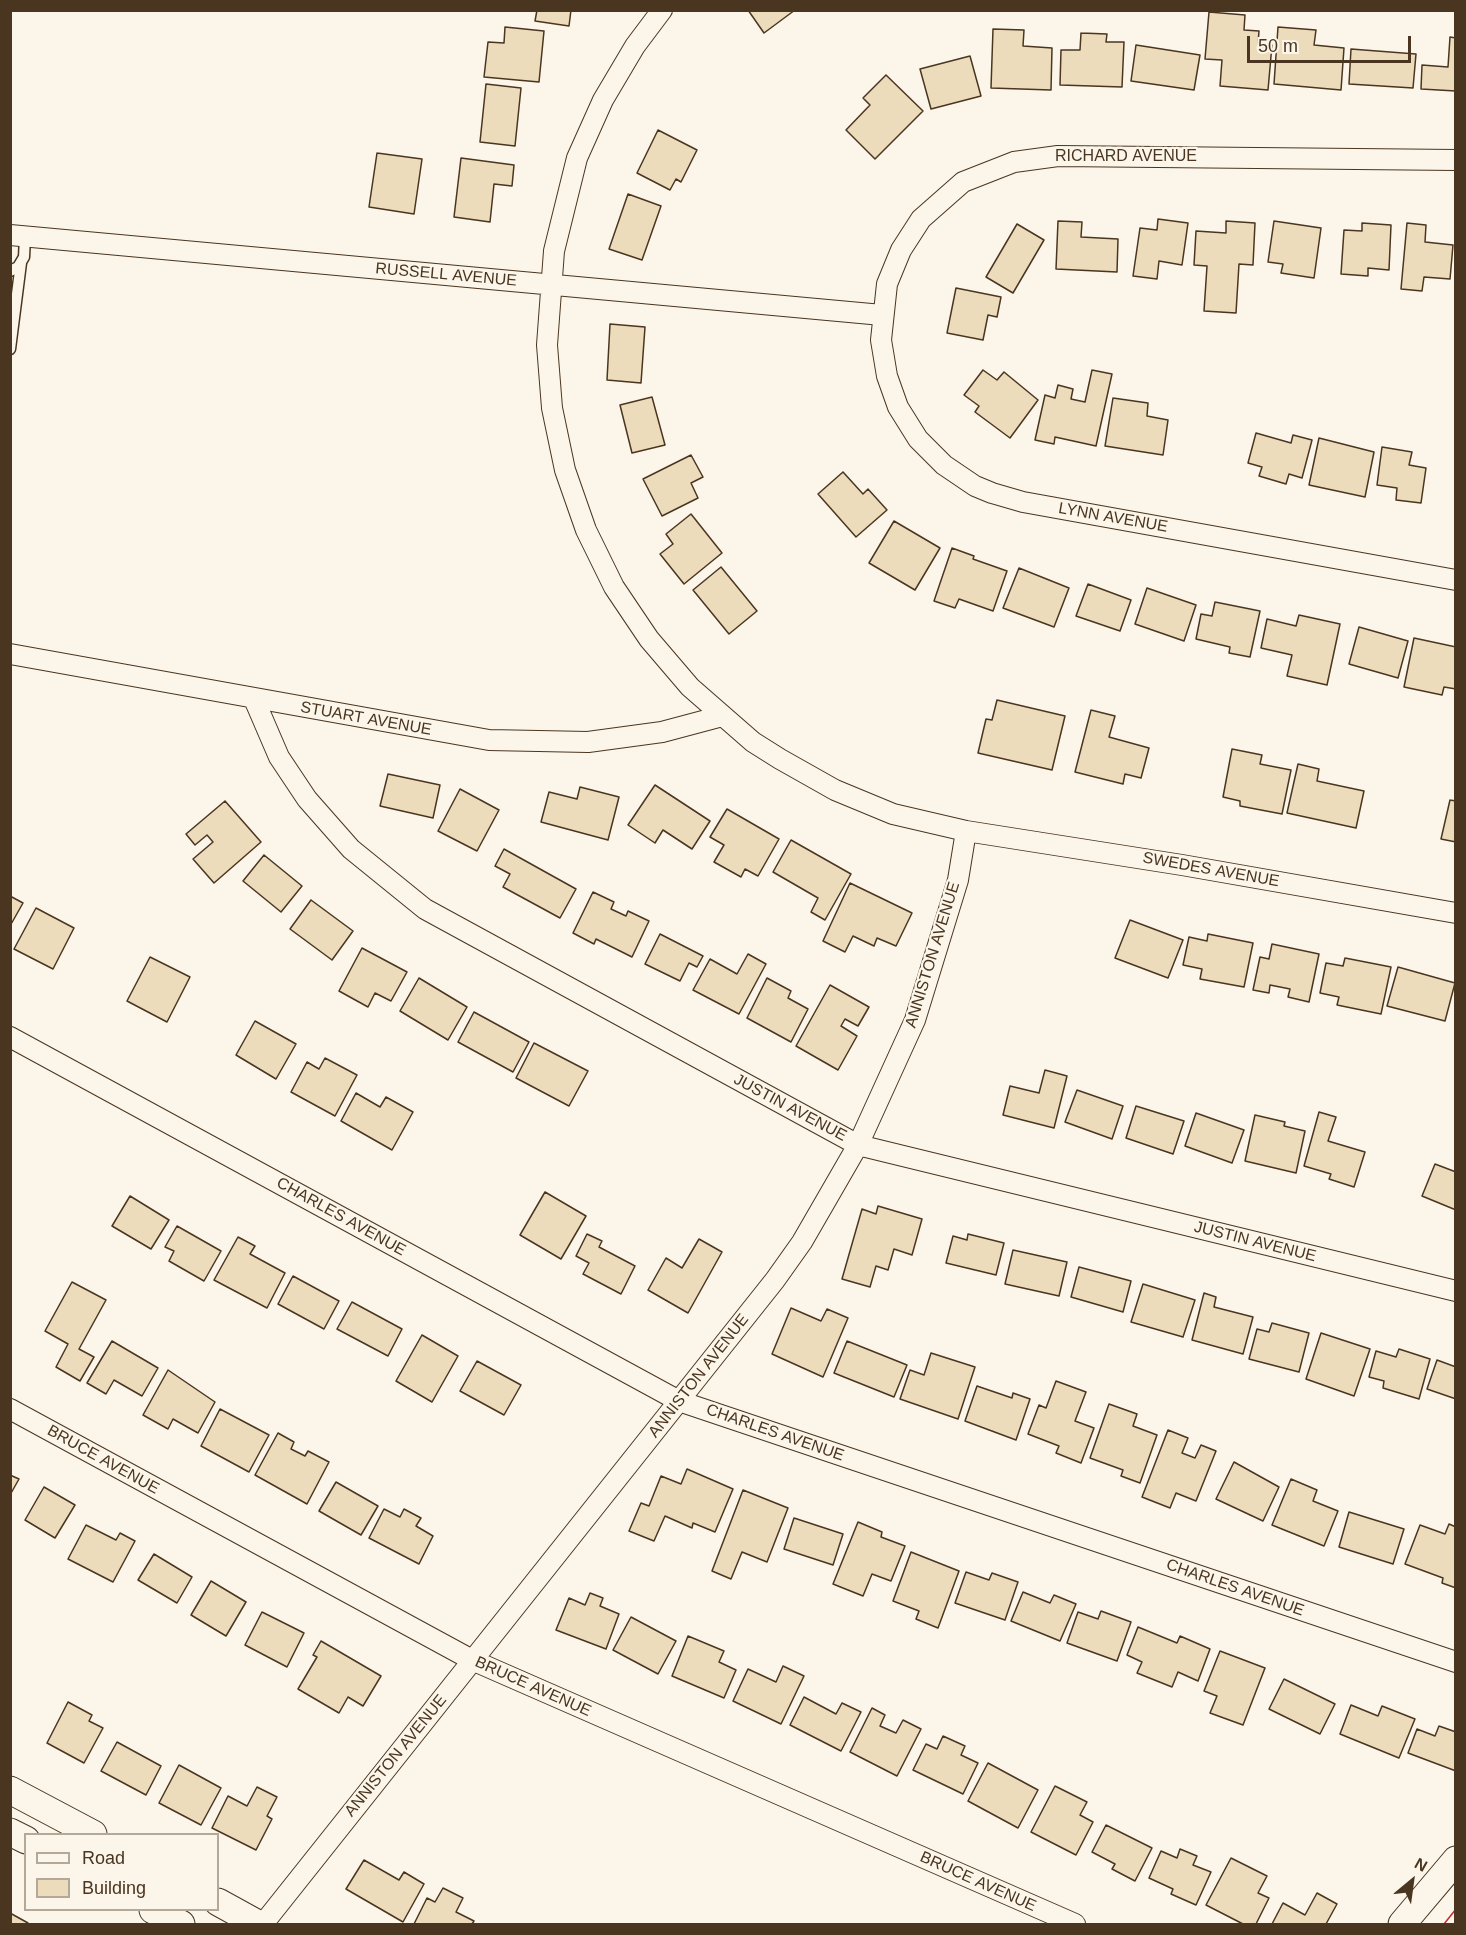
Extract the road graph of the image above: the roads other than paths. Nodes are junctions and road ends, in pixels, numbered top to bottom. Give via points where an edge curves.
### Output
1 (662, 10) edge
2 (1455, 160) edge
3 (18, 236) edge
4 (21, 264) junction
5 (10, 271) edge
6 (549, 284) junction
7 (882, 315) junction
8 (10, 349) edge
9 (1455, 580) edge
10 (10, 654) edge
11 (254, 699) junction
12 (722, 716) junction
13 (966, 831) junction
14 (1455, 913) edge
15 (10, 1037) edge
16 (858, 1145) junction
17 (1455, 1292) edge
18 (680, 1401) junction
19 (10, 1409) edge
20 (472, 1660) junction
21 (1455, 1662) edge
22 (10, 1790) edge
23 (10, 1832) edge
24 (91, 1833) edge
25 (24, 1839) edge
26 (1455, 1860) edge
27 (219, 1903) edge
28 (155, 1911) edge
29 (181, 1924) edge
30 (258, 1924) edge
31 (263, 1924) edge
32 (1075, 1924) edge
33 (1402, 1924) edge

1 - 6 street via 635,45 603,100 577,158
2 - 7 street, RICHARD AVENUE via 1058,156 1014,162 963,182 921,219 901,250 887,285
3 - 4 lane via 24,257
3 - 6 street, RUSSELL AVENUE
4 - 5 lane
4 - 8 lane
6 - 7 street, RUSSELL AVENUE
6 - 12 street via 547,345 552,408 565,470 582,520 614,587 649,639 690,687
7 - 9 street, LYNN AVENUE via 883,358 898,407 918,439 944,465 975,486 1023,502
10 - 11 street, STUART AVENUE
11 - 12 street, STUART AVENUE via 456,736 555,744 629,738
11 - 16 street, JUSTIN AVENUE via 279,757 322,818 375,871 424,909
12 - 13 street via 780,759 835,790 894,814
13 - 14 street, SWEDES AVENUE
13 - 16 street, ANNISTON AVENUE via 952,900 915,1020
15 - 18 street, CHARLES AVENUE
16 - 17 street, JUSTIN AVENUE
16 - 18 street, ANNISTON AVENUE via 827,1202 775,1280
18 - 20 street, ANNISTON AVENUE
18 - 21 street, CHARLES AVENUE
19 - 20 street, BRUCE AVENUE
20 - 31 street, ANNISTON AVENUE
20 - 32 street, BRUCE AVENUE
22 - 24 main road
23 - 25 main road
26 - 33 main road
27 - 30 main road
28 - 29 main road

